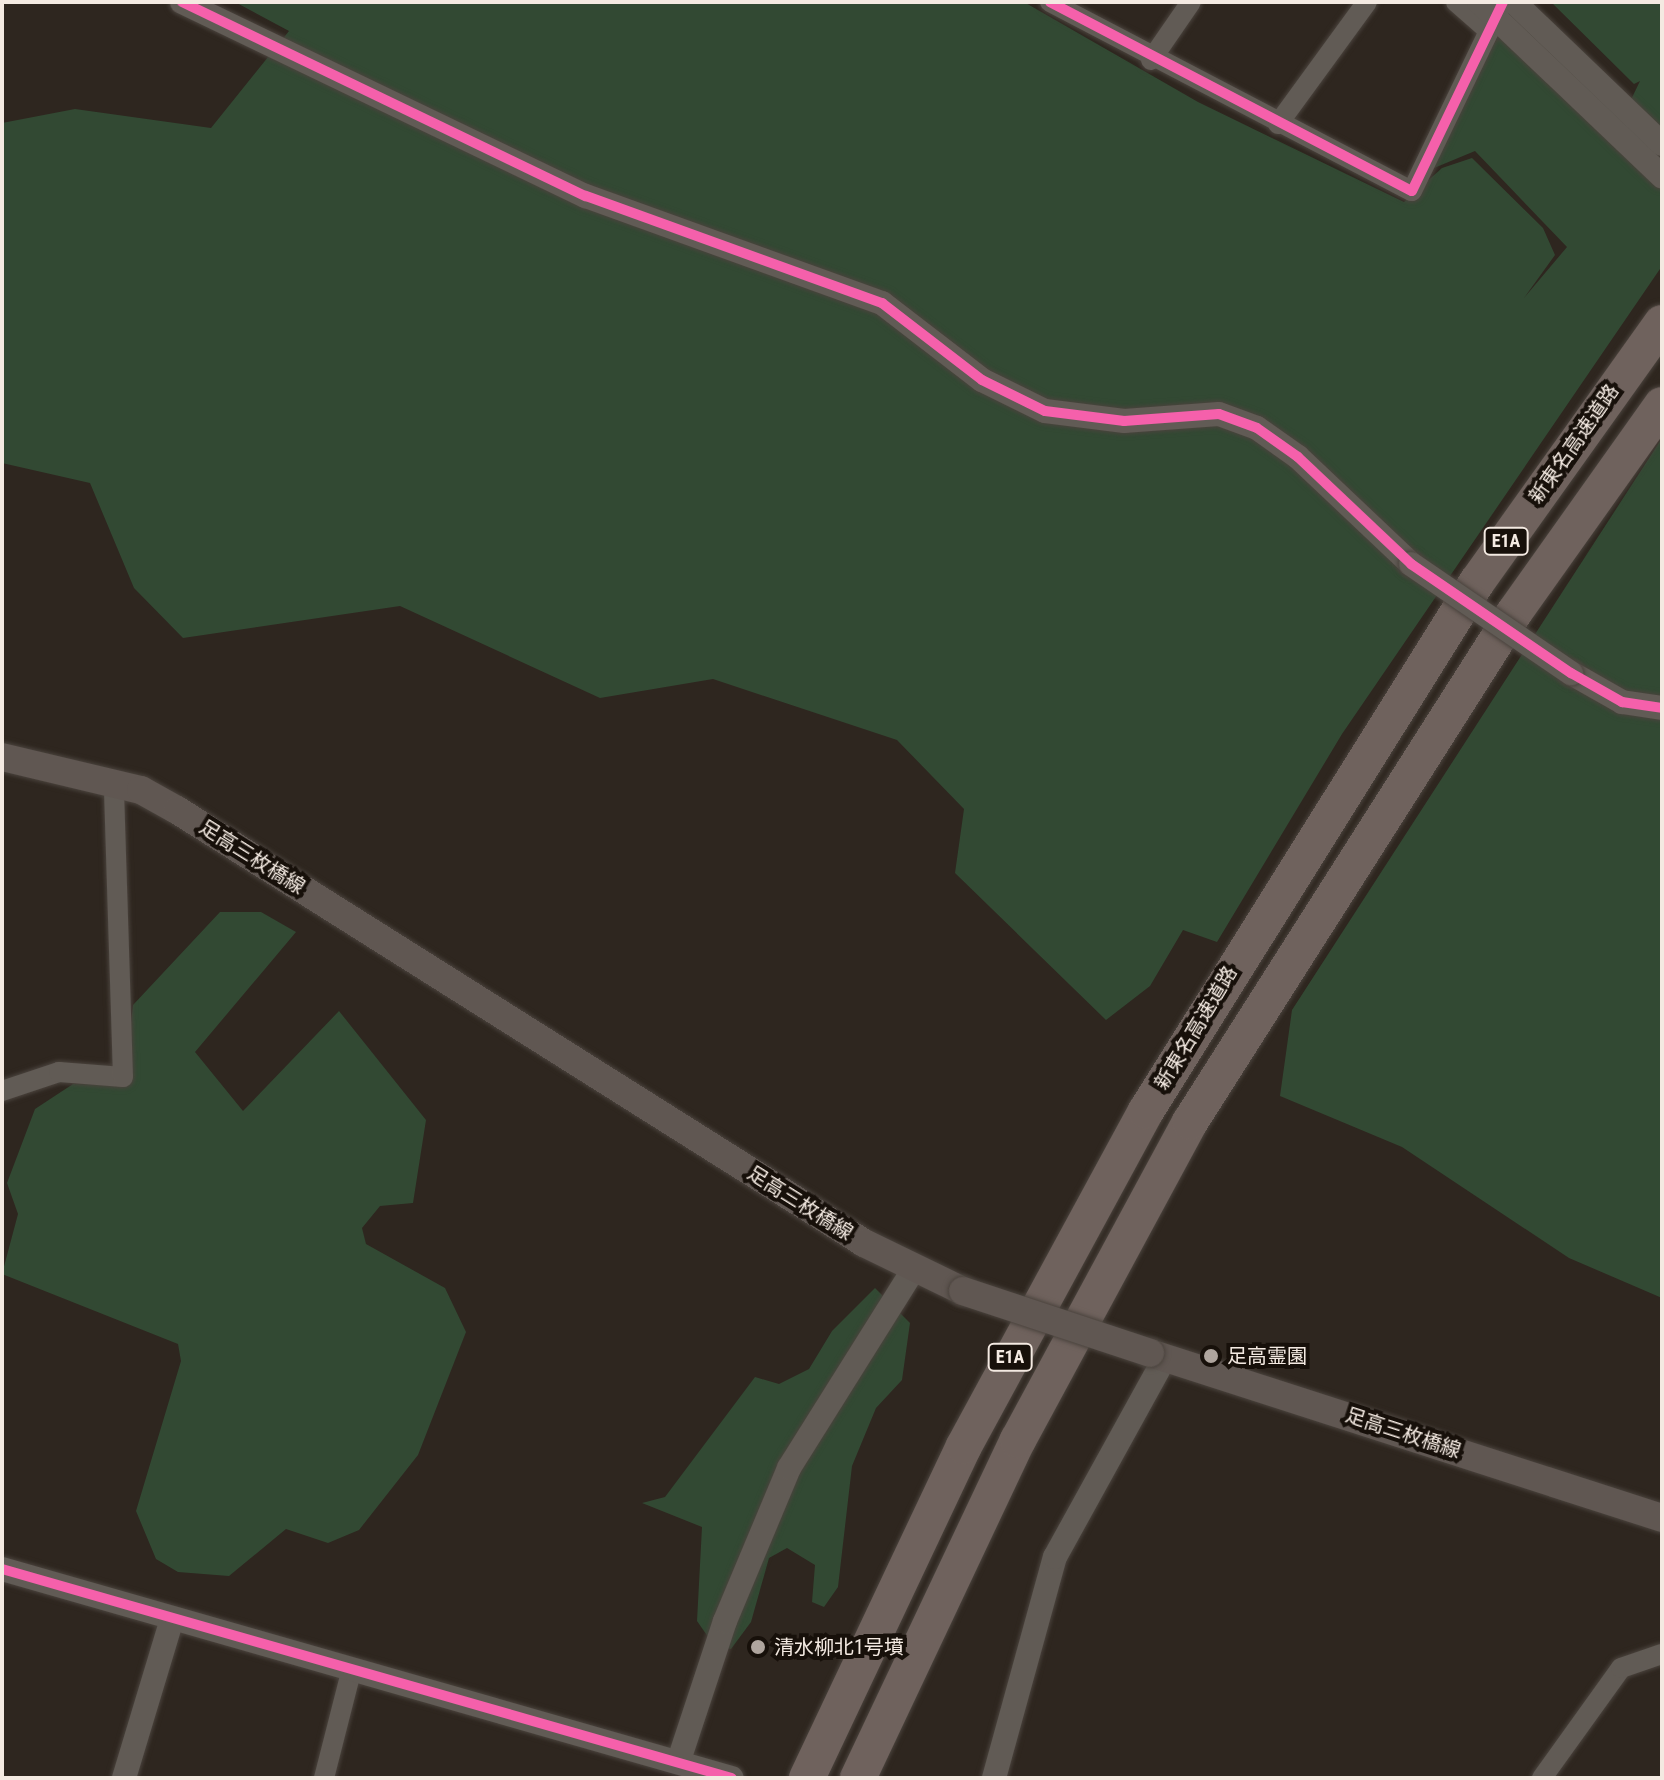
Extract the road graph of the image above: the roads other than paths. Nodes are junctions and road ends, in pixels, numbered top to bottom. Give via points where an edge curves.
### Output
1 (182, 2) edge
2 (1050, 2) edge
3 (1191, 2) edge
4 (1367, 2) edge
5 (1456, 2) edge
6 (1514, 2) edge
7 (1492, 13) edge
8 (1151, 60) junction
9 (1278, 124) junction
10 (1662, 144) edge
11 (1662, 176) edge
12 (1662, 323) edge
13 (1662, 405) edge
14 (1662, 708) edge
15 (2, 757) edge
16 (114, 783) junction
17 (2, 1091) edge
18 (913, 1270) junction
19 (1104, 1274) junction
20 (1157, 1355) junction
21 (1662, 1518) edge
22 (2, 1569) edge
23 (172, 1619) junction
24 (1662, 1654) edge
25 (351, 1672) junction
26 (677, 1769) edge
27 (124, 1778) edge
28 (324, 1778) edge
29 (731, 1778) edge
30 (807, 1778) edge
31 (858, 1778) edge
32 (883, 1778) edge
33 (994, 1778) edge
34 (1542, 1778) edge

1 - 14 street, bridge via 586,196 882,303 982,380 1045,411 1124,421 1219,414 1257,428 1298,457 1411,564 1571,673 1622,702
2 - 8 street
3 - 8 street
4 - 9 street
5 - 7 street
6 - 10 street
7 - 9 street via 1412,191
7 - 11 street
8 - 9 street
12 - 30 highway, 新東名高速道路 / E1A via 1477,582 1242,951 1042,1296
13 - 19 highway, E1A via 1280,972
15 - 16 main road, 足高三枚橋線
16 - 17 street via 123,1077 59,1072
16 - 18 main road, 足高三枚橋線 via 177,810
18 - 20 main road, 足高三枚橋線, bridge
18 - 26 street via 789,1468 743,1571
19 - 31 highway, E1A
19 - 32 highway
20 - 21 main road, 足高三枚橋線
20 - 33 street via 1055,1557
22 - 23 street
23 - 25 street
23 - 27 street
24 - 34 street via 1621,1668
25 - 26 street
25 - 28 street
26 - 29 street

